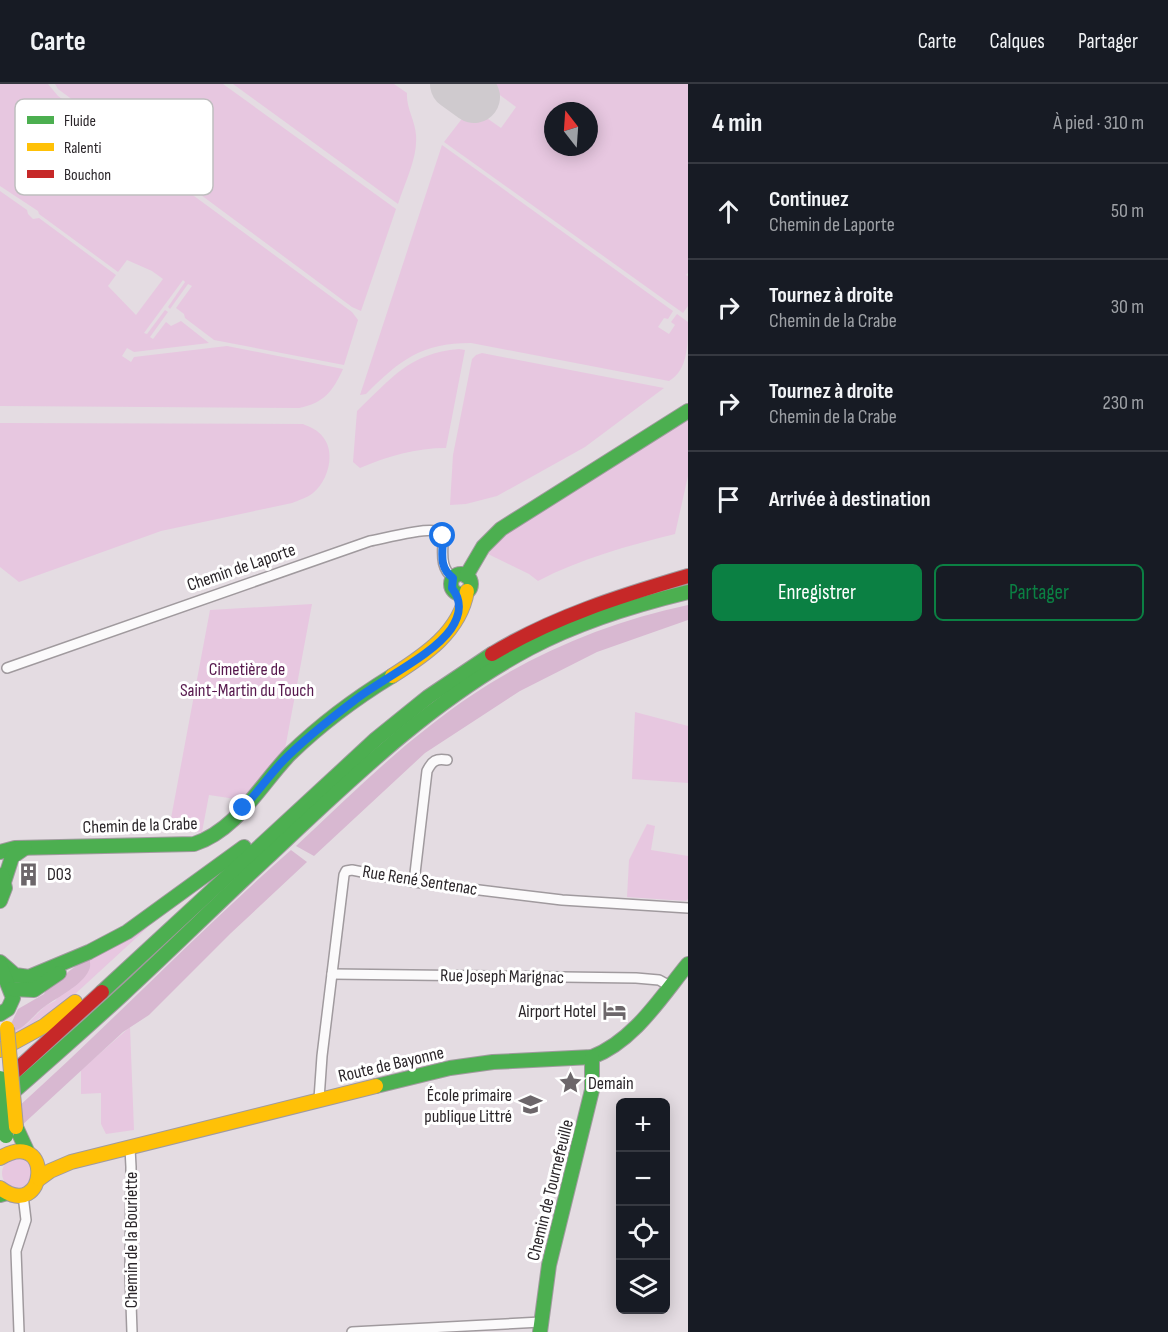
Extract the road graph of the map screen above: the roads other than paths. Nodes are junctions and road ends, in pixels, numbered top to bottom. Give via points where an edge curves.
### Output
1 (688, 411) edge
2 (688, 576) edge
3 (459, 577) junction
4 (462, 591) joint
5 (688, 592) edge
6 (8, 668) dead end
7 (447, 760) dead end
8 (326, 783) junction
9 (244, 847) junction
10 (25, 848) junction
11 (0, 852) edge
12 (2, 877) edge
13 (414, 882) junction
14 (0, 901) edge
15 (688, 908) edge
16 (89, 952) junction
17 (0, 964) edge
18 (688, 964) edge
19 (332, 974) junction
20 (6, 983) edge
21 (670, 986) junction
22 (3, 1013) edge
23 (0, 1050) edge
24 (592, 1057) junction
25 (39, 1068) junction
26 (0, 1078) edge
27 (0, 1084) edge
28 (319, 1100) junction
29 (0, 1103) edge
30 (0, 1108) edge
31 (11, 1132) junction
32 (130, 1148) junction
33 (31, 1156) junction
34 (1, 1157) edge
35 (71, 1162) junction
36 (39, 1179) junction
37 (2, 1192) edge
38 (23, 1195) junction
39 (540, 1327) edge
40 (19, 1332) edge
41 (132, 1332) edge
42 (352, 1332) edge

1 - 3 main road via 501,529
2 - 8 main road via 571,614 484,658 421,701
3 - 4 main road, Chemin de Laporte via 470,584
3 - 6 street, Chemin de Laporte via 444,567 443,536 437,530 379,539
4 - 10 main road, Chemin de la Crabe via 457,619 434,647 356,699 299,745 242,810 209,839 194,844
5 - 25 main road via 618,611 553,637 496,668 433,710 358,774
7 - 13 street via 435,760 428,771
8 - 9 main road
8 - 27 main road
9 - 16 main road via 137,926
9 - 23 main road via 72,1004 44,1026
10 - 11 main road, Chemin de la Crabe
10 - 12 main road via 12,857
12 - 14 main road
13 - 15 street, Rue René Sentenac via 562,900
13 - 19 street, Rue René Sentenac via 346,871
16 - 17 main road via 26,978 10,973
16 - 20 main road via 34,990
17 - 20 main road
18 - 21 main road, Route de Bayonne
19 - 21 street, Rue Joseph Marignac via 645,978
19 - 28 street, Rue René Sentenac
20 - 22 main road via 13,1001
21 - 24 main road, Route de Bayonne via 624,1039
22 - 31 main road, bridge
24 - 28 main road, Route de Bayonne via 478,1063
24 - 39 main road, Chemin de Tournefeuille via 592,1090 549,1265
25 - 29 main road
25 - 30 main road
26 - 31 main road, bridge
28 - 32 main road, Route de Bayonne
31 - 33 main road
31 - 34 main road
32 - 35 main road, Route de Bayonne
32 - 41 street, Chemin de la Bouriette
33 - 34 main road, Route de Bayonne via 15,1150
33 - 35 main road, Route de Bayonne via 47,1162
33 - 36 main road via 39,1168
35 - 36 main road, Route de Bayonne
36 - 38 main road, Route de Bayonne
37 - 38 main road
38 - 40 street via 26,1220 16,1251
39 - 42 street

